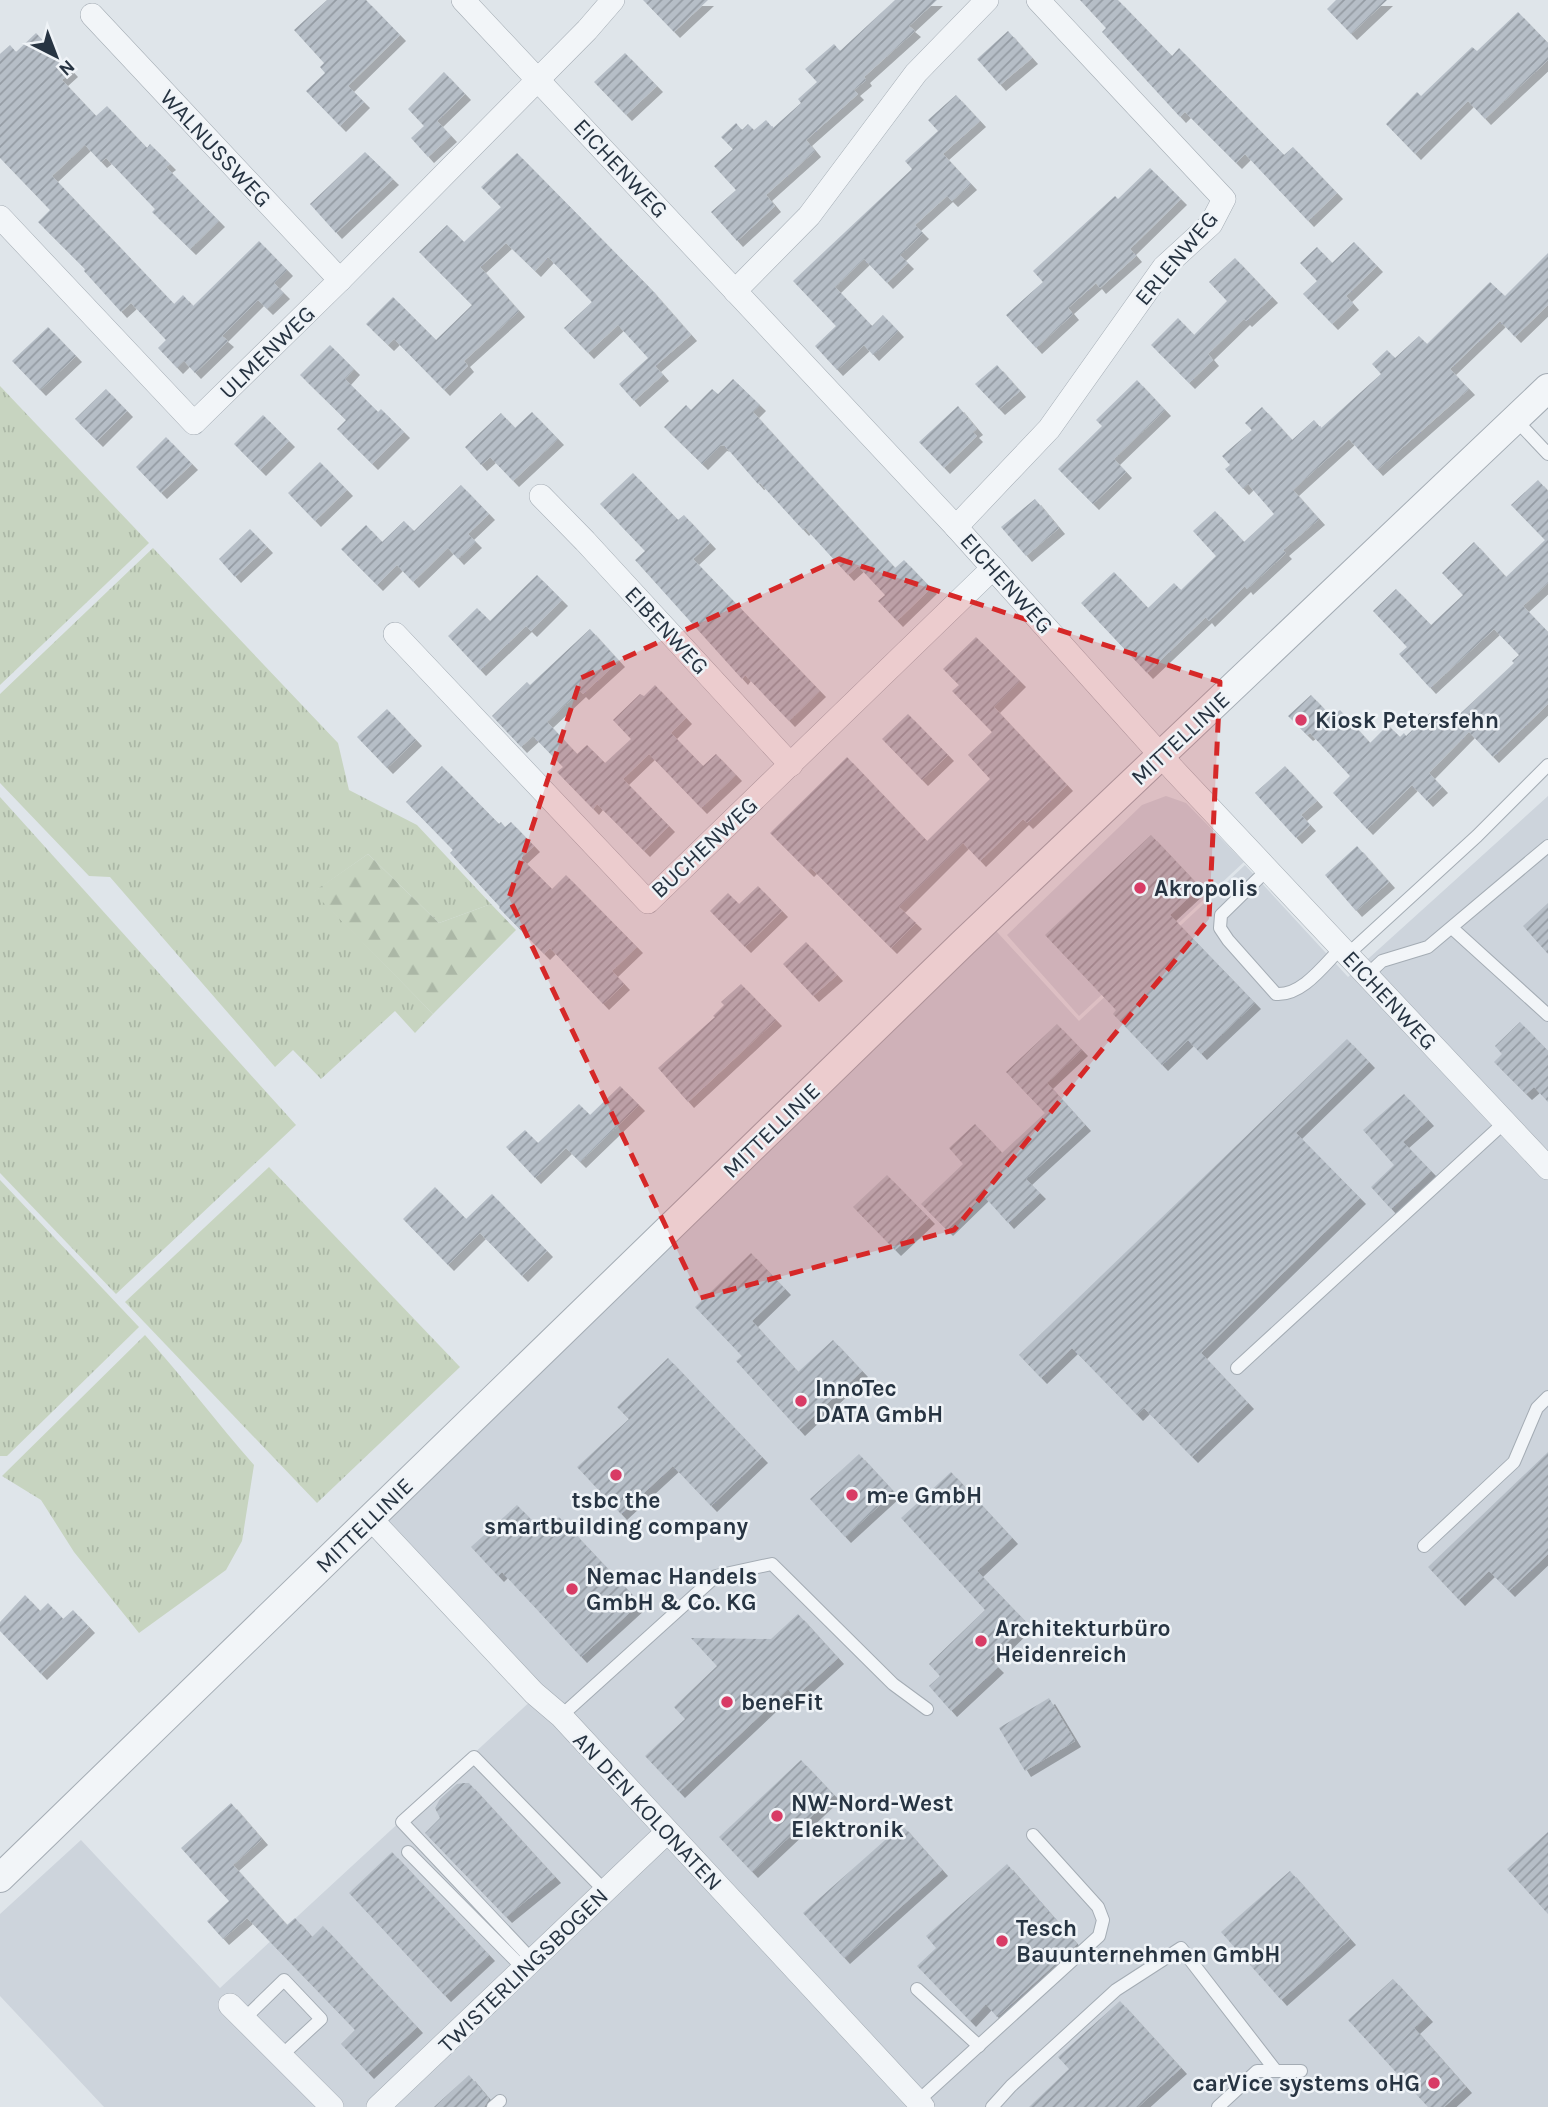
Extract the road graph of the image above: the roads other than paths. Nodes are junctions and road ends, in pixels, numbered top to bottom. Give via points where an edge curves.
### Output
1 (463, 0) edge
2 (613, 0) edge
3 (987, 0) edge
4 (1038, 0) edge
5 (92, 15) dead end
6 (538, 78) junction
7 (0, 217) edge
8 (340, 280) junction
9 (735, 291) junction
10 (1548, 388) edge
11 (1516, 419) junction
12 (1548, 454) edge
13 (541, 496) dead end
14 (956, 527) junction
15 (993, 568) junction
16 (395, 634) dead end
17 (1161, 756) junction
18 (791, 765) junction
19 (1548, 765) edge
20 (1548, 846) edge
21 (1267, 870) junction
22 (1452, 929) junction
23 (1344, 952) junction
24 (1367, 975) junction
25 (1548, 1015) edge
26 (1505, 1122) junction
27 (1548, 1168) edge
28 (1237, 1368) dead end
29 (1548, 1397) edge
30 (370, 1518) junction
31 (1424, 1546) dead end
32 (927, 1709) dead end
33 (561, 1716) junction
34 (667, 1832) junction
35 (1033, 1835) dead end
36 (408, 1852) dead end
37 (0, 1878) edge
38 (605, 1891) junction
39 (529, 1965) junction
40 (918, 1989) dead end
41 (237, 2012) joint
42 (979, 2046) junction
43 (281, 2056) junction
44 (1276, 2071) junction
45 (1301, 2071) dead end
46 (921, 2104) edge
47 (332, 2107) edge
48 (378, 2107) edge
49 (992, 2107) edge
50 (1218, 2107) edge

1 - 6 street, EICHENWEG
2 - 6 street, ULMENWEG
3 - 9 street via 916,73 809,216
4 - 14 street, ERLENWEG via 1224,199 1211,224 1164,267 1049,429
5 - 8 street, WALNUSSWEG
6 - 8 street, ULMENWEG
6 - 9 street, EICHENWEG
7 - 8 street, ULMENWEG via 194,423
9 - 14 street, EICHENWEG
10 - 11 street, MITTELLINIE
11 - 12 lane
11 - 17 street, MITTELLINIE
13 - 18 street, EIBENWEG
14 - 15 street, EICHENWEG
15 - 17 street, EICHENWEG
15 - 18 street, BUCHENWEG
16 - 18 street, BUCHENWEG via 648,902
17 - 21 street, EICHENWEG
17 - 30 street, MITTELLINIE
19 - 23 lane via 1477,836
20 - 22 lane
21 - 23 street, EICHENWEG
21 - 23 lane via 1221,915 1220,928 1276,994 1286,995 1309,981
22 - 24 lane via 1428,947 1382,961
22 - 25 lane
23 - 24 street, EICHENWEG
24 - 26 street, EICHENWEG
26 - 27 street, EICHENWEG
26 - 28 lane
29 - 31 lane via 1537,1408 1514,1462
30 - 33 street, AN DEN KOLONATEN
30 - 37 street, MITTELLINIE
32 - 33 lane via 893,1684 772,1564 716,1576
33 - 34 street, AN DEN KOLONATEN
34 - 38 street, TWISTERLINGSBOGEN
34 - 46 street, AN DEN KOLONATEN
35 - 42 lane via 1098,1907 1103,1920 1099,1936
36 - 39 lane
38 - 39 street, TWISTERLINGSBOGEN
38 - 39 lane via 474,1757 402,1822
39 - 48 street, TWISTERLINGSBOGEN
40 - 42 lane
41 - 43 street
41 - 43 lane via 284,1980 321,2019
42 - 46 lane
43 - 47 street
44 - 45 lane
44 - 49 lane via 1181,1948 1116,1990
44 - 50 lane via 1257,2071

